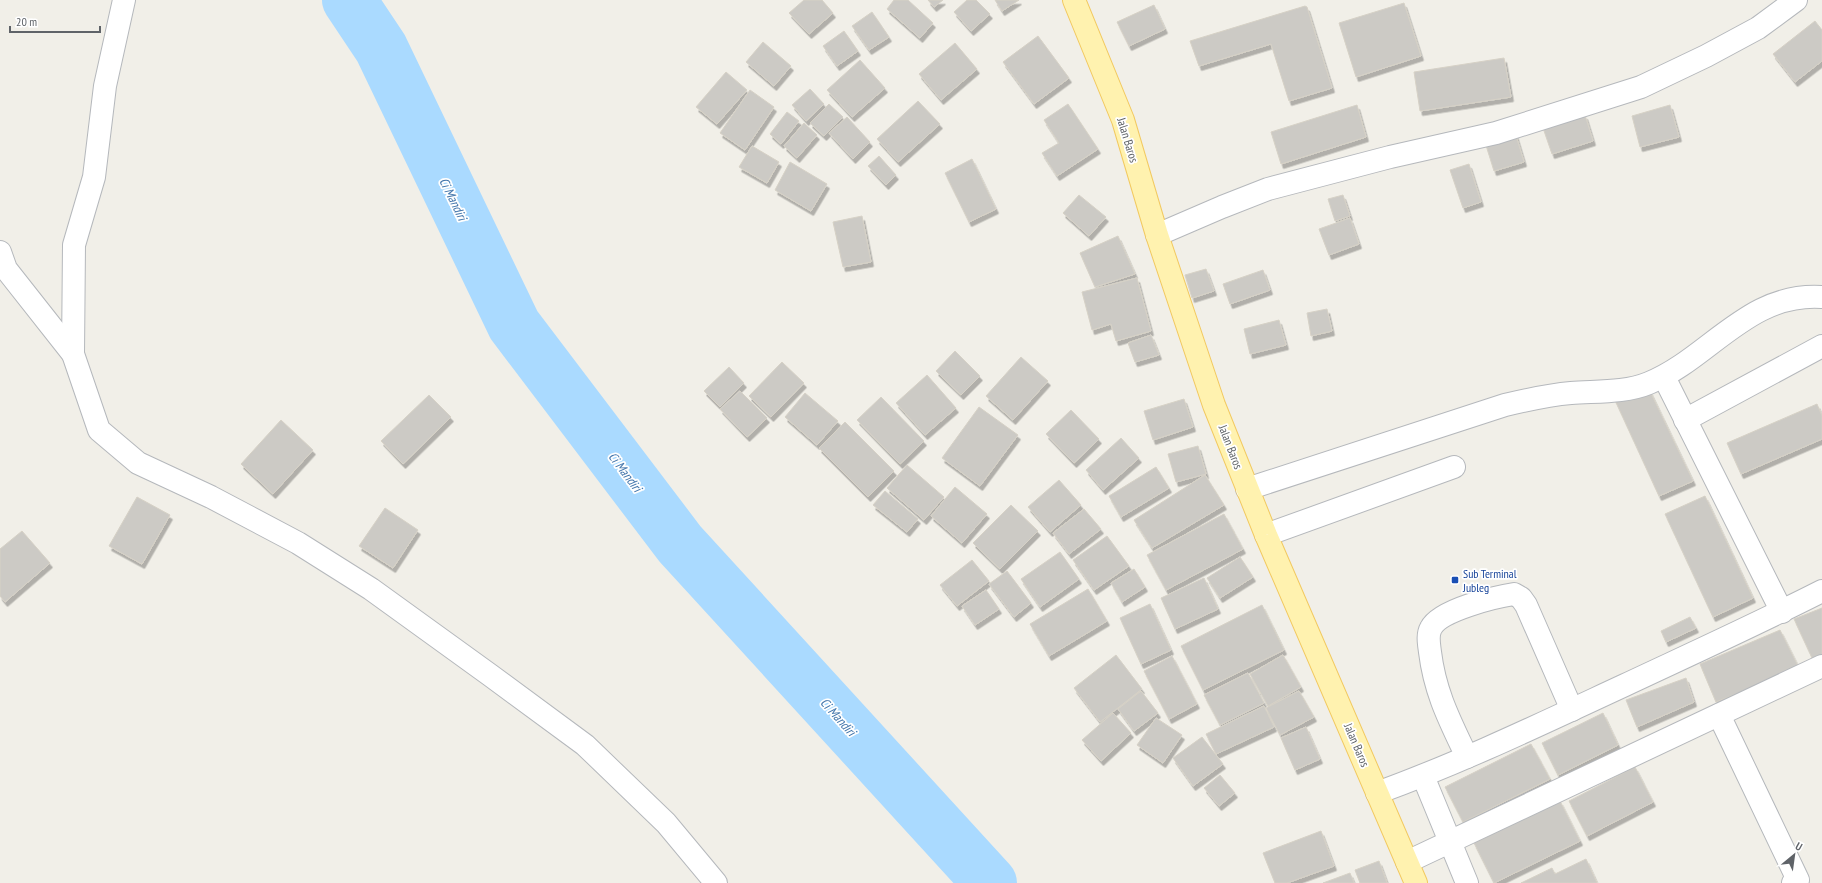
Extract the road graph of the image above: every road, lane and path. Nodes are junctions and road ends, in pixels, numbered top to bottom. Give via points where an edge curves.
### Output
1 (124, 0) edge
2 (1074, 0) edge
3 (1796, 0) edge
4 (1156, 235) junction
5 (0, 252) edge
6 (1822, 297) edge
7 (1822, 346) edge
8 (73, 354) junction
9 (1664, 376) junction
10 (1686, 420) junction
11 (1454, 467) dead end
12 (1247, 489) junction
13 (1266, 535) junction
14 (1822, 591) edge
15 (1782, 612) junction
16 (1822, 666) edge
17 (1572, 710) junction
18 (1719, 715) junction
19 (1467, 757) junction
20 (1423, 776) junction
21 (1377, 793) junction
22 (1450, 842) junction
23 (1407, 862) junction
24 (716, 883) edge
25 (1416, 883) edge
26 (1467, 883) edge
27 (1793, 883) edge

1 - 8 street via 105,86 94,177 74,245
2 - 4 main road, Jalan Baros via 1123,120
3 - 4 street via 1758,28 1641,87 1496,132 1268,189
4 - 12 main road, Jalan Baros via 1214,406
5 - 8 street via 6,269
6 - 9 street via 1812,296 1771,304 1747,317
7 - 10 street
8 - 24 street via 99,430 138,463 211,497 298,543 371,589 502,684 585,745 666,823
9 - 10 street
9 - 12 street via 1647,384 1623,389 1550,396 1505,405
10 - 15 street
11 - 13 street
12 - 13 main road, Jalan Baros
13 - 21 main road, Jalan Baros
14 - 15 street
15 - 17 street
16 - 18 street
17 - 19 street
17 - 19 street via 1521,598 1514,594 1471,604 1438,619 1431,628 1429,638 1432,667 1440,698
18 - 22 street
18 - 27 street via 1798,880
19 - 20 street
20 - 21 street
20 - 22 street
21 - 23 main road, Jalan Baros
22 - 23 street
22 - 26 street
23 - 25 main road, Jalan Baros

